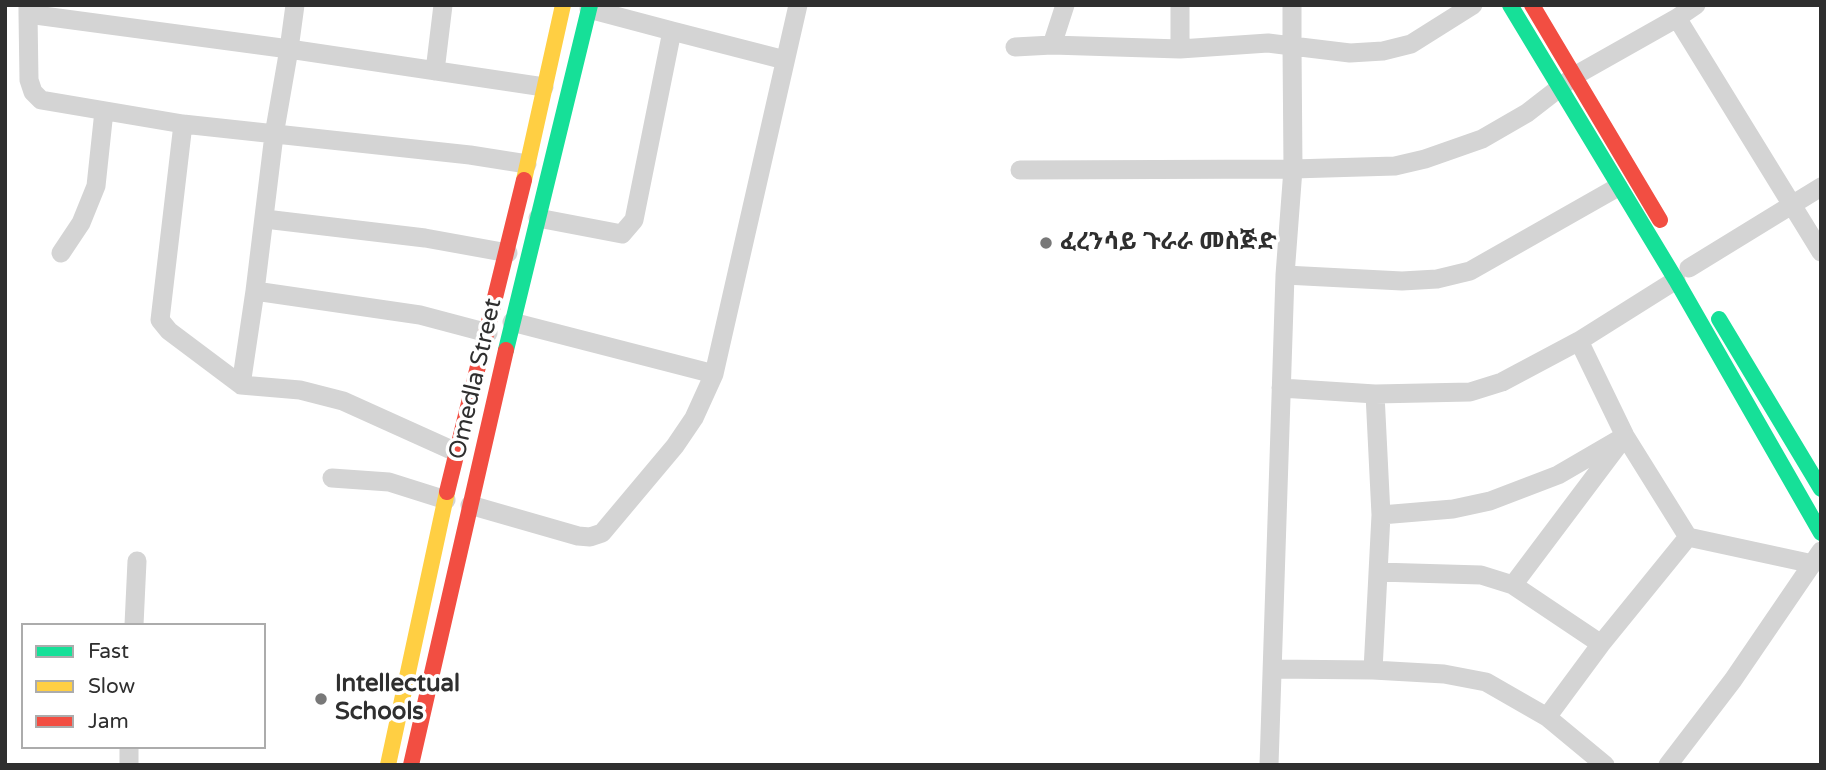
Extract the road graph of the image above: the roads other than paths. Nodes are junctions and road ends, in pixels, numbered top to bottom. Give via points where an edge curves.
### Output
1 (295, 5) edge
2 (443, 5) edge
3 (563, 5) edge
4 (798, 5) edge
5 (1065, 5) edge
6 (1180, 5) edge
7 (1293, 5) edge
8 (1473, 5) edge
9 (1510, 5) edge
10 (1532, 5) edge
11 (1696, 5) edge
12 (589, 7) edge
13 (28, 9) edge
14 (1677, 18) junction
15 (672, 31) junction
16 (1052, 45) junction
17 (1292, 46) junction
18 (1015, 47) dead end
19 (289, 49) junction
20 (1180, 49) junction
21 (785, 60) junction
22 (435, 71) junction
23 (1576, 75) junction
24 (544, 87) junction
25 (1559, 90) junction
26 (104, 111) junction
27 (183, 124) junction
28 (274, 135) junction
29 (527, 164) junction
30 (1293, 169) junction
31 (1020, 170) dead end
32 (1618, 187) junction
33 (1821, 187) edge
34 (1793, 205) junction
35 (538, 218) junction
36 (265, 219) junction
37 (1668, 234) dead end
38 (1821, 252) edge
39 (61, 253) dead end
40 (508, 253) junction
41 (1686, 271) junction
42 (1285, 275) junction
43 (255, 291) junction
44 (1709, 303) dead end
45 (512, 321) junction
46 (488, 332) junction
47 (1579, 341) junction
48 (714, 374) junction
49 (241, 385) junction
50 (1281, 388) junction
51 (1375, 394) junction
52 (1625, 436) junction
53 (456, 452) junction
54 (332, 478) dead end
55 (1821, 489) edge
56 (446, 500) junction
57 (470, 505) junction
58 (1381, 515) junction
59 (1821, 533) edge
60 (1689, 537) junction
61 (1817, 558) edge
62 (137, 561) dead end
63 (1378, 572) junction
64 (1513, 585) junction
65 (134, 623) edge
66 (1601, 644) junction
67 (1273, 669) junction
68 (1373, 670) junction
69 (1547, 718) junction
70 (388, 765) edge
71 (411, 765) edge
72 (1269, 765) edge
73 (1605, 765) edge
74 (1668, 765) edge

1 - 19 street
2 - 22 street
3 - 24 main road, Omedla Street
4 - 21 street
5 - 16 street
6 - 20 street
7 - 17 street
8 - 17 street via 1411,44 1383,51 1350,53
9 - 25 main road
10 - 23 main road
11 - 14 street
12 - 15 street
12 - 35 main road, Omedla Street
13 - 19 street
13 - 26 street via 33,92 41,100
14 - 23 street
14 - 34 street
15 - 21 street
15 - 35 street via 629,230 622,234
16 - 18 street
16 - 20 street
17 - 20 street via 1268,43
17 - 30 street
19 - 22 street
19 - 28 street
21 - 48 street
22 - 24 street
23 - 25 street
23 - 37 main road
24 - 29 main road, Omedla Street
25 - 30 street via 1482,139 1425,159 1395,166
25 - 32 main road
26 - 27 street
26 - 39 street via 96,186 81,223
27 - 28 street
27 - 49 street via 160,320
28 - 29 street
28 - 36 street
29 - 40 main road, Omedla Street
30 - 31 street
30 - 42 street
32 - 41 main road
32 - 42 street via 1470,271 1402,281
33 - 34 street
34 - 38 street
34 - 41 street
35 - 45 main road, Omedla Street
36 - 40 street
36 - 43 street
40 - 46 main road, Omedla Street
41 - 47 street
41 - 59 main road
42 - 50 street
43 - 46 street via 420,314
43 - 49 street
44 - 55 main road
45 - 48 street
45 - 57 main road, Omedla Street
46 - 53 main road, Omedla Street
47 - 51 street via 1502,382 1470,392
47 - 52 street
48 - 57 street via 675,446 602,533 578,536
49 - 53 street via 300,390 343,401
50 - 51 street
50 - 67 street
51 - 58 street
52 - 58 street via 1558,475 1490,501
52 - 60 street
52 - 64 street
53 - 56 main road, Omedla Street
54 - 56 street via 389,482
56 - 70 main road, Omedla Street
57 - 71 main road, Omedla Street
58 - 63 street
60 - 61 street
60 - 66 street
61 - 74 street
62 - 65 street
63 - 64 street via 1482,575
63 - 68 street
64 - 66 street
66 - 69 street
67 - 68 street
67 - 72 street
68 - 69 street via 1444,674 1486,682
69 - 73 street

